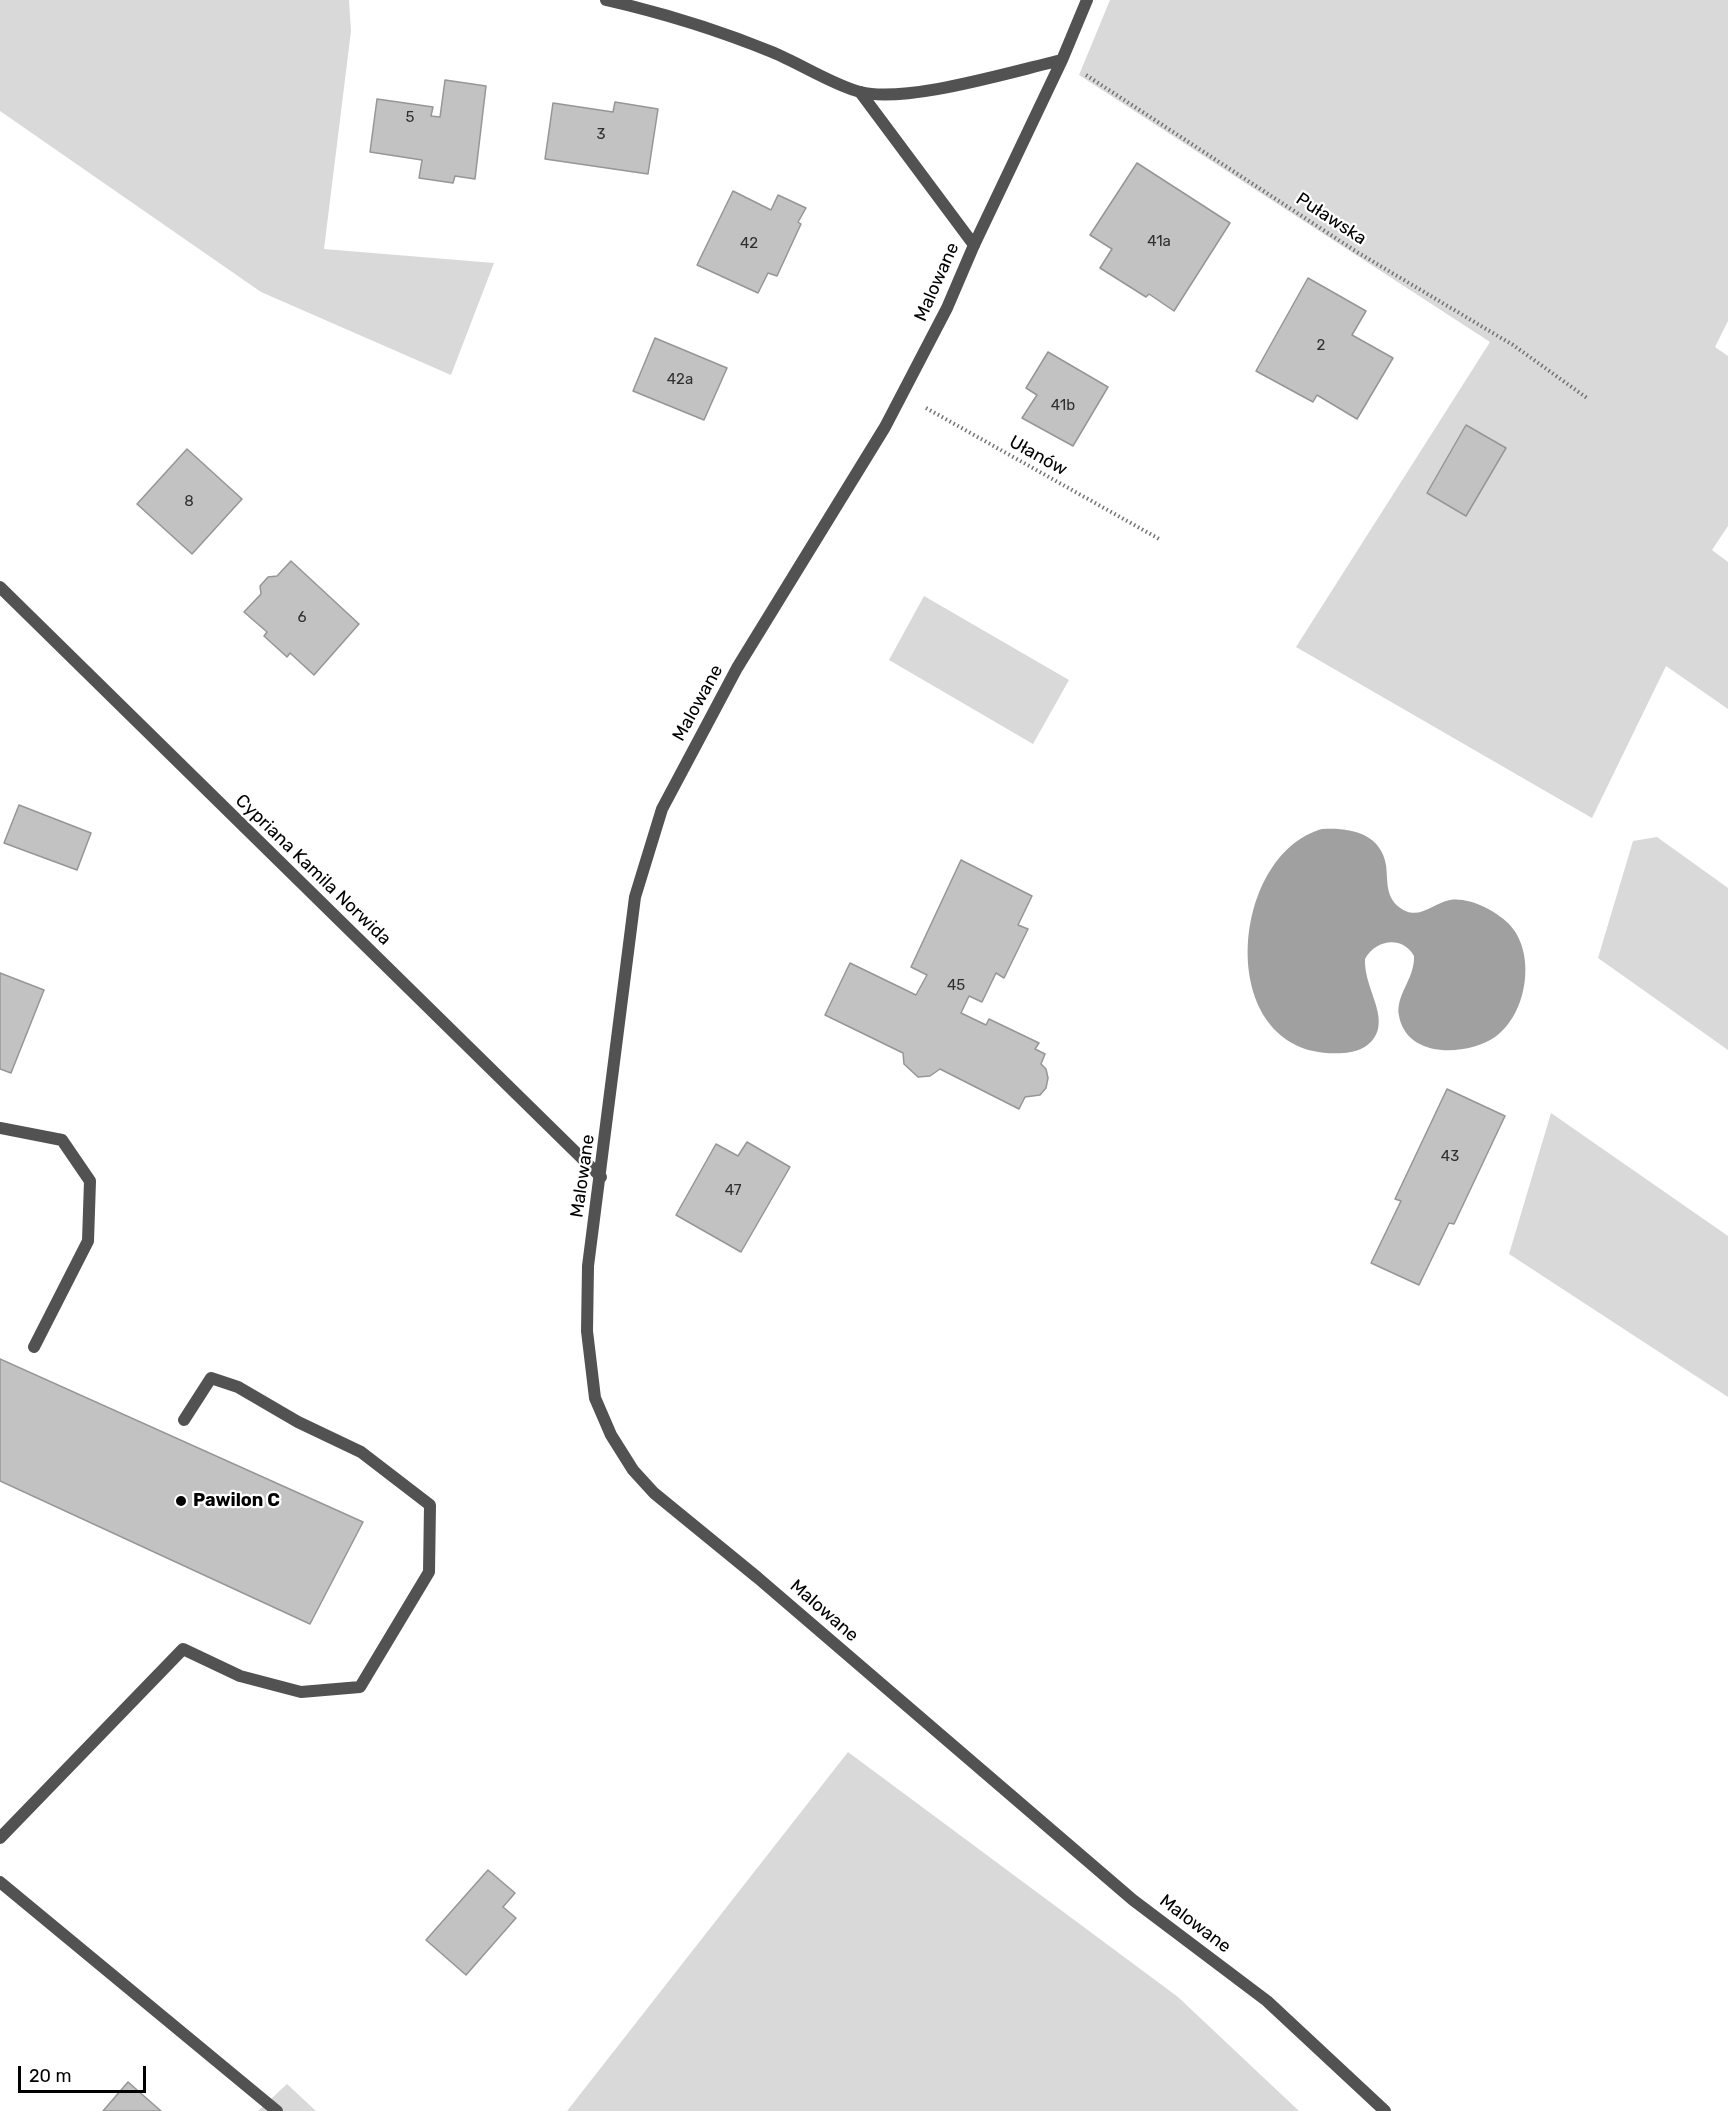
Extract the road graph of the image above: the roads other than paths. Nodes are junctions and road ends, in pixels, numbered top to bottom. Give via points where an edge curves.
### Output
1 (606, 0) edge
2 (1087, 0) edge
3 (1062, 60) junction
4 (860, 92) junction
5 (974, 245) junction
6 (0, 587) edge
7 (0, 1128) edge
8 (601, 1177) junction
9 (34, 1347) dead end
10 (184, 1420) dead end
11 (0, 1838) edge
12 (0, 1882) edge
13 (277, 2111) edge
14 (1385, 2111) edge

1 - 4 street via 670,15
2 - 3 street, Malowane
3 - 4 street via 894,94
3 - 5 street, Malowane
4 - 5 street
5 - 8 street, Malowane via 947,308 885,428 737,668 662,809 635,897
6 - 8 street, Cypriana Kamila Norwida
7 - 9 street via 62,1140 90,1181 88,1241
8 - 14 street, Malowane via 588,1266 587,1331 595,1398 611,1435 633,1470 654,1493 1133,1900 1267,2001
10 - 11 street via 211,1378 238,1387 361,1452 430,1505 429,1572 360,1687 301,1692 240,1676 183,1649
12 - 13 street

